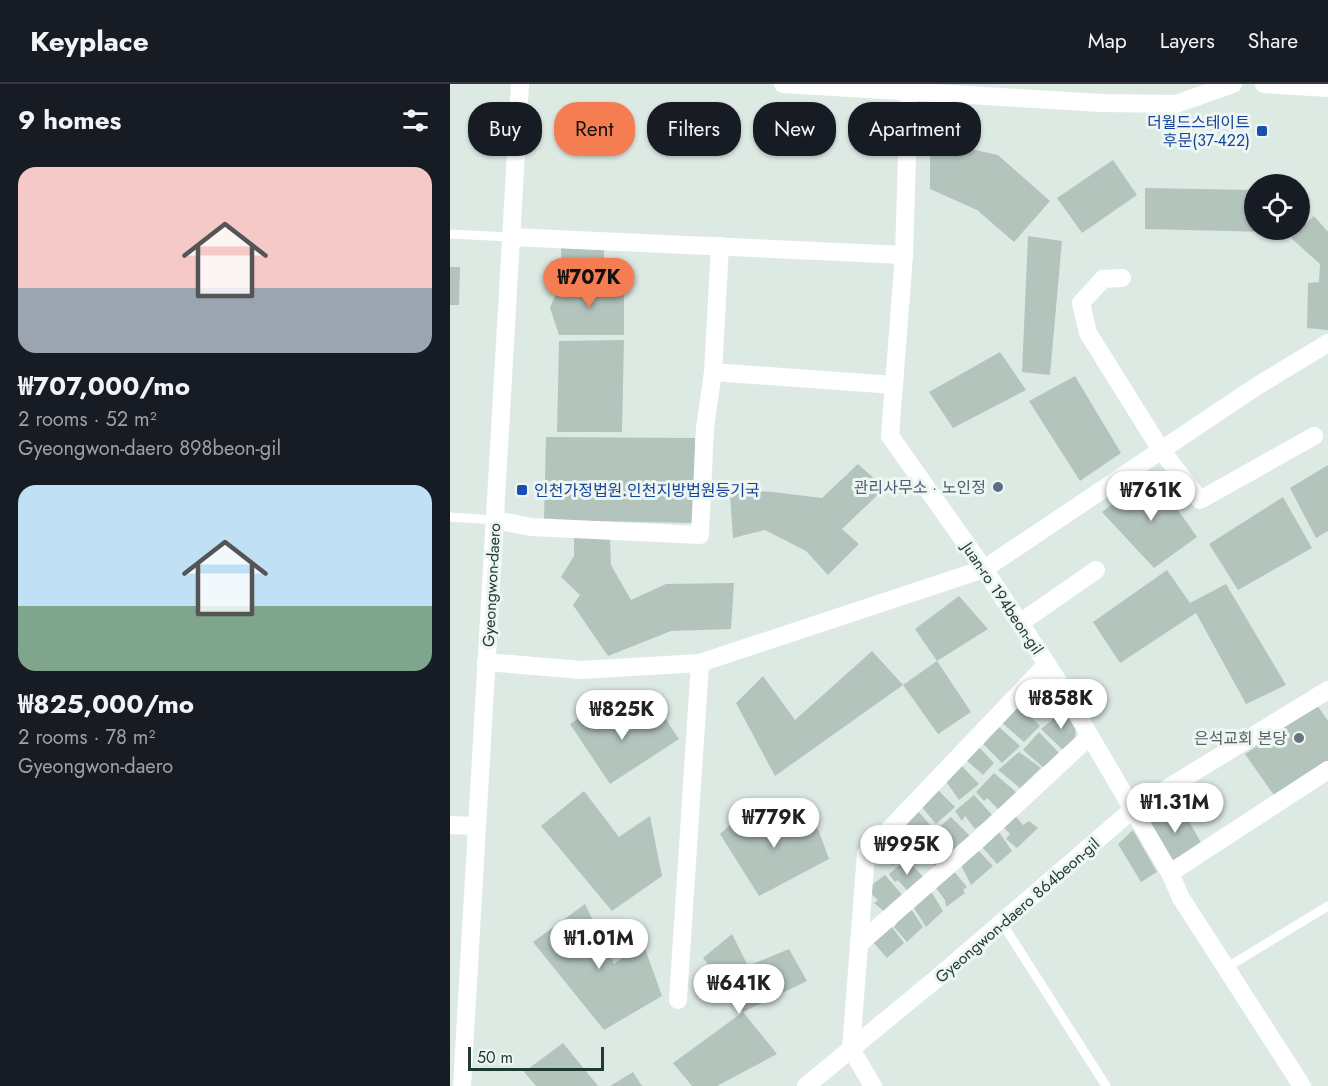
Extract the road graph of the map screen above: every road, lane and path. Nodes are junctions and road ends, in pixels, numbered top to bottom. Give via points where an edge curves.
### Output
1 (520, 84) edge
2 (783, 84) edge
3 (1233, 84) edge
4 (1264, 84) edge
5 (1328, 88) edge
6 (909, 92) junction
7 (450, 234) edge
8 (511, 237) junction
9 (720, 246) junction
10 (904, 255) junction
11 (1122, 278) dead end
12 (1328, 343) edge
13 (713, 372) junction
14 (894, 385) junction
15 (1314, 436) dead end
16 (1161, 450) junction
17 (450, 517) edge
18 (495, 520) junction
19 (984, 569) junction
20 (1096, 570) dead end
21 (1020, 623) junction
22 (486, 662) junction
23 (700, 663) junction
24 (1047, 664) junction
25 (1328, 690) edge
26 (1090, 736) junction
27 (1328, 770) edge
28 (1132, 810) junction
29 (450, 825) edge
30 (477, 826) junction
31 (1170, 873) junction
32 (1328, 906) edge
33 (1002, 923) junction
34 (859, 944) junction
35 (1226, 968) junction
36 (678, 1000) dead end
37 (851, 1049) junction
38 (462, 1086) edge
39 (806, 1086) edge
40 (873, 1086) edge
41 (1106, 1086) edge
42 (1302, 1086) edge

1 - 8 street, Gyeongwon-daero
2 - 6 street
3 - 6 street via 1176,104
4 - 5 street
6 - 10 street, Juan-ro 194beon-gil
7 - 8 lane
8 - 9 street
8 - 18 street, Gyeongwon-daero
9 - 10 street
9 - 13 street
10 - 14 street, Juan-ro 194beon-gil
11 - 16 street via 1103,279 1081,303 1088,333
12 - 16 street via 1262,393
13 - 14 street
13 - 18 street via 705,428 700,535 531,527
14 - 19 street, Juan-ro 194beon-gil via 890,436
15 - 16 street via 1200,500
16 - 19 street
17 - 18 lane
18 - 22 street, Gyeongwon-daero
19 - 21 street, Juan-ro 194beon-gil
19 - 23 street
20 - 21 street
21 - 24 street, Juan-ro 194beon-gil
22 - 23 street via 581,670
22 - 30 street, Gyeongwon-daero
23 - 36 street
24 - 26 street, Juan-ro 194beon-gil
24 - 34 street via 866,854
25 - 28 street, Gyeongwon-daero 864beon-gil
26 - 28 street, Juan-ro 194beon-gil
26 - 34 street
27 - 31 street
28 - 31 street, Juan-ro 194beon-gil
28 - 33 street, Gyeongwon-daero 864beon-gil
29 - 30 street
30 - 38 street, Gyeongwon-daero
31 - 35 street, Juan-ro 194beon-gil via 1181,898
32 - 35 lane
33 - 37 street, Gyeongwon-daero 864beon-gil
33 - 41 lane
34 - 37 street
35 - 42 street, Juan-ro 194beon-gil
37 - 39 street, Gyeongwon-daero 864beon-gil
37 - 40 street

